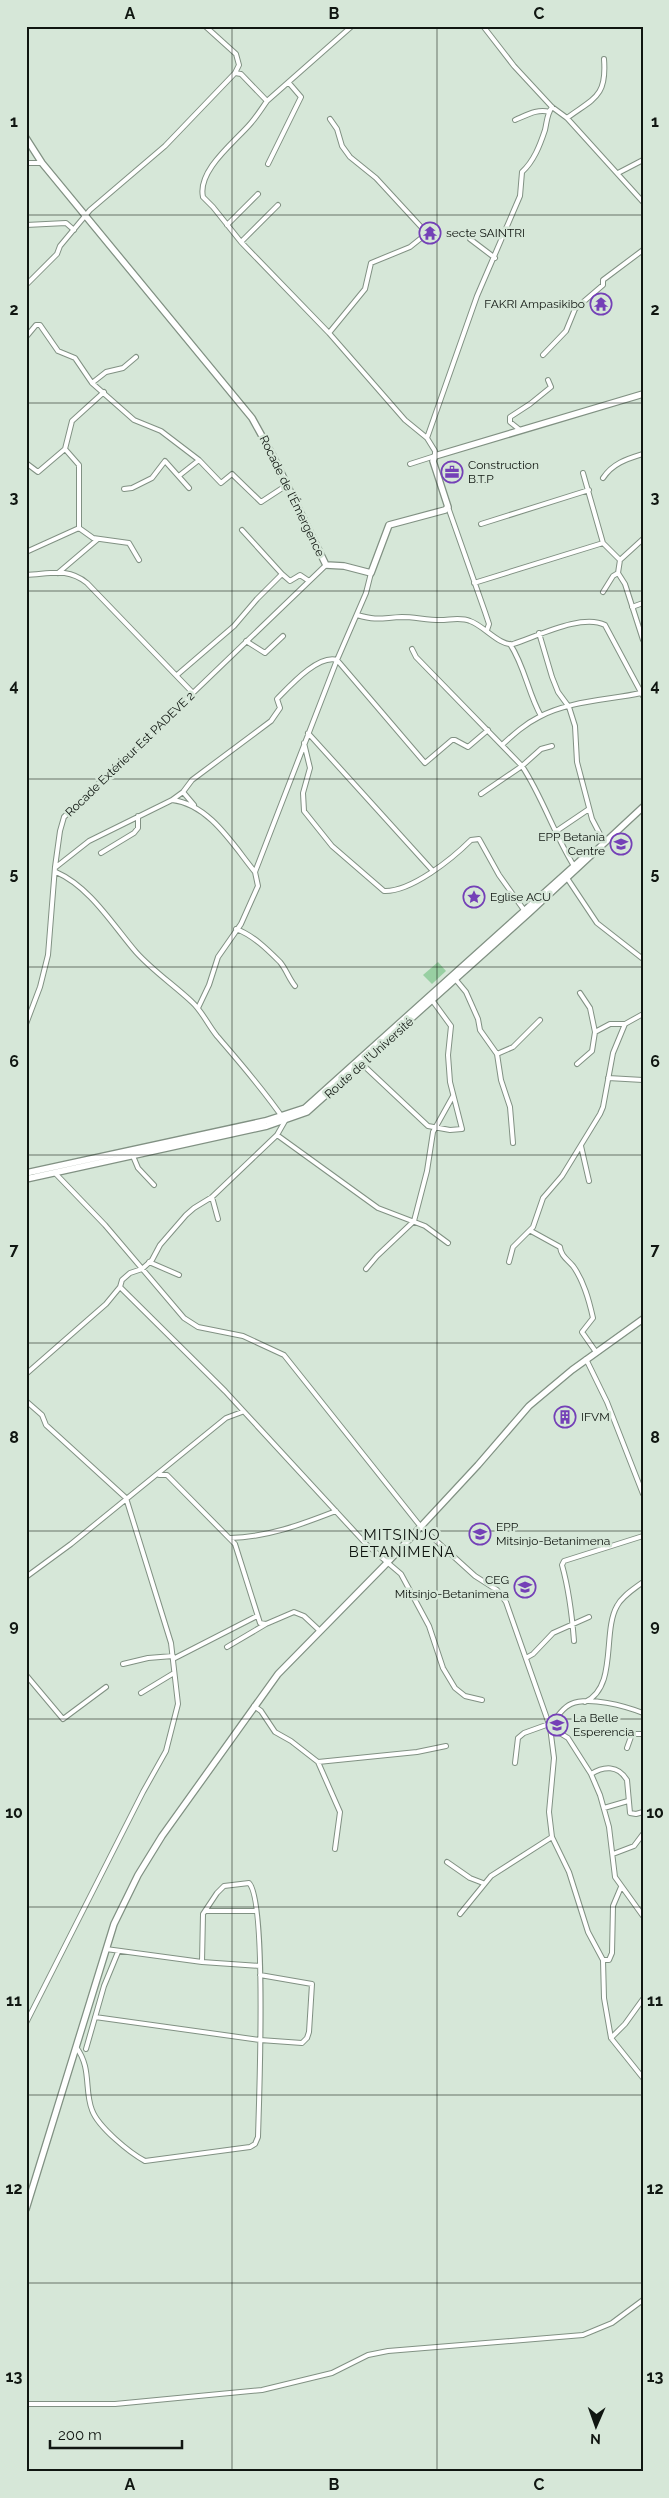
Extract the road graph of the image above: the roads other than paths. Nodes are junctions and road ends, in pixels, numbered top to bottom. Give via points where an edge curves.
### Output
1 (205, 26) edge
2 (352, 26) edge
3 (483, 26) edge
4 (604, 59) dead end
5 (234, 73) junction
6 (289, 83) junction
7 (268, 101) junction
8 (552, 107) junction
9 (549, 112) junction
10 (567, 118) junction
11 (330, 119) dead end
12 (515, 120) dead end
13 (26, 138) edge
14 (643, 160) edge
15 (26, 163) edge
16 (42, 163) junction
17 (268, 164) dead end
18 (618, 173) junction
19 (258, 194) dead end
20 (643, 202) edge
21 (278, 204) dead end
22 (86, 215) junction
23 (26, 225) edge
24 (227, 225) junction
25 (74, 230) junction
26 (470, 239) dead end
27 (241, 242) junction
28 (643, 250) edge
29 (495, 258) junction
30 (26, 285) edge
31 (328, 333) junction
32 (26, 337) edge
33 (543, 354) dead end
34 (136, 357) dead end
35 (548, 380) dead end
36 (92, 383) junction
37 (104, 392) junction
38 (643, 394) edge
39 (520, 430) junction
40 (426, 438) junction
41 (65, 449) junction
42 (643, 454) edge
43 (435, 456) junction
44 (200, 460) junction
45 (26, 463) edge
46 (410, 464) dead end
47 (583, 473) dead end
48 (180, 475) junction
49 (603, 478) dead end
50 (288, 485) junction
51 (189, 488) dead end
52 (124, 489) dead end
53 (589, 490) junction
54 (448, 507) junction
55 (481, 524) dead end
56 (79, 528) junction
57 (242, 530) dead end
58 (99, 539) junction
59 (643, 539) edge
60 (603, 543) junction
61 (26, 552) edge
62 (139, 560) dead end
63 (620, 560) junction
64 (326, 565) junction
65 (58, 573) junction
66 (618, 573) junction
67 (26, 574) edge
68 (282, 574) junction
69 (371, 574) junction
70 (309, 581) junction
71 (474, 583) junction
72 (603, 592) dead end
73 (643, 603) edge
74 (632, 607) junction
75 (357, 615) junction
76 (487, 630) junction
77 (540, 633) junction
78 (283, 636) dead end
79 (643, 640) edge
80 (246, 641) junction
81 (510, 644) junction
82 (412, 649) dead end
83 (337, 660) junction
84 (177, 675) junction
85 (641, 691) edge
86 (193, 694) junction
87 (569, 707) junction
88 (541, 716) junction
89 (488, 730) junction
90 (308, 733) junction
91 (304, 743) junction
92 (502, 745) junction
93 (552, 746) dead end
94 (522, 766) junction
95 (183, 792) junction
96 (480, 794) dead end
97 (172, 800) junction
98 (643, 802) edge
99 (643, 807) edge
100 (198, 809) junction
101 (589, 809) junction
102 (138, 816) junction
103 (555, 832) junction
104 (603, 840) junction
105 (101, 853) dead end
106 (574, 866) junction
107 (56, 870) junction
108 (432, 870) junction
109 (255, 872) junction
110 (567, 878) junction
111 (524, 910) junction
112 (236, 929) junction
113 (643, 959) edge
114 (456, 980) junction
115 (295, 986) dead end
116 (580, 993) dead end
117 (432, 1000) junction
118 (198, 1008) junction
119 (643, 1014) edge
120 (540, 1020) dead end
121 (26, 1024) edge
122 (625, 1024) junction
123 (594, 1032) junction
124 (497, 1054) junction
125 (362, 1064) junction
126 (576, 1064) dead end
127 (608, 1078) junction
128 (643, 1080) edge
129 (453, 1096) junction
130 (283, 1119) junction
131 (240, 1128) junction
132 (435, 1128) junction
133 (277, 1135) junction
134 (513, 1143) dead end
135 (581, 1146) junction
136 (133, 1156) junction
137 (26, 1173) edge
138 (55, 1173) junction
139 (26, 1179) edge
140 (589, 1180) dead end
141 (154, 1185) dead end
142 (212, 1197) junction
143 (218, 1219) dead end
144 (414, 1221) junction
145 (531, 1231) junction
146 (448, 1242) dead end
147 (149, 1262) junction
148 (510, 1262) dead end
149 (142, 1269) junction
150 (366, 1269) dead end
151 (178, 1275) dead end
152 (120, 1288) junction
153 (643, 1319) edge
154 (596, 1352) junction
155 (586, 1359) junction
156 (26, 1374) edge
157 (26, 1401) edge
158 (242, 1412) junction
159 (158, 1475) junction
160 (643, 1494) edge
161 (126, 1498) junction
162 (336, 1511) junction
163 (420, 1527) junction
164 (643, 1536) edge
165 (230, 1538) junction
166 (387, 1563) junction
167 (26, 1577) edge
168 (643, 1582) edge
169 (257, 1616) junction
170 (589, 1616) dead end
171 (266, 1624) junction
172 (572, 1624) junction
173 (320, 1631) junction
174 (574, 1641) dead end
175 (227, 1647) dead end
176 (173, 1657) junction
177 (526, 1658) junction
178 (123, 1664) dead end
179 (174, 1673) junction
180 (26, 1675) edge
181 (106, 1687) dead end
182 (141, 1693) dead end
183 (482, 1700) dead end
184 (585, 1702) junction
185 (254, 1706) junction
186 (643, 1714) edge
187 (550, 1725) junction
188 (643, 1734) edge
189 (446, 1746) dead end
190 (628, 1748) dead end
191 (318, 1762) junction
192 (515, 1764) dead end
193 (591, 1774) junction
194 (628, 1801) junction
195 (604, 1808) junction
196 (643, 1812) edge
197 (643, 1834) edge
198 (552, 1837) junction
199 (335, 1849) dead end
200 (613, 1854) junction
201 (447, 1862) dead end
202 (483, 1883) junction
203 (621, 1887) junction
204 (205, 1911) junction
205 (256, 1911) junction
206 (460, 1914) dead end
207 (643, 1916) edge
208 (106, 1948) junction
209 (118, 1952) junction
210 (603, 1960) junction
211 (202, 1962) junction
212 (260, 1966) junction
213 (260, 1975) junction
214 (643, 1999) edge
215 (95, 2017) junction
216 (26, 2022) edge
217 (610, 2038) junction
218 (260, 2040) junction
219 (76, 2047) junction
220 (86, 2049) dead end
221 (643, 2078) edge
222 (26, 2209) edge
223 (643, 2300) edge
224 (26, 2404) edge

1 - 5 street via 236,54 239,65
2 - 6 street
3 - 8 street via 506,57
4 - 10 street via 606,76 600,93
5 - 7 street via 241,74
5 - 22 street via 165,146
6 - 7 street
6 - 17 street via 301,97
7 - 24 street via 211,166 202,190 202,197
8 - 9 street
8 - 10 street
9 - 12 street via 545,110
9 - 29 street via 531,164 522,172 520,196
10 - 18 street
11 - 31 street via 350,157 376,178 425,235 410,247 371,263 365,289
13 - 16 street, Rocade de l'Émergence
14 - 18 street
15 - 16 street
16 - 22 street, Rocade de l'Émergence
18 - 20 street
19 - 24 street
21 - 27 street
22 - 25 street
22 - 50 street, Rocade de l'Émergence via 252,418
23 - 25 street via 66,223
24 - 27 street
25 - 30 street via 60,246 58,254
26 - 29 street
27 - 31 street
28 - 33 street via 604,280 603,285 575,309 566,331
29 - 40 street
31 - 40 street via 405,420
32 - 36 street via 36,325 40,325 58,350 75,358
34 - 36 street via 123,368 106,372
35 - 39 street via 551,387 510,417 510,422
36 - 37 street
37 - 41 street via 72,421
37 - 44 street via 134,420 161,431
38 - 39 street
39 - 43 street
40 - 43 street
41 - 45 street via 38,472
41 - 56 street via 79,465
42 - 49 street via 618,463
43 - 46 street
43 - 54 street via 433,461
44 - 48 street
44 - 50 street via 221,483 232,474 261,502
47 - 53 street
48 - 51 street
48 - 52 street via 165,461 152,478
50 - 64 street, Rocade de l'Émergence
53 - 55 street
53 - 60 street
54 - 69 street via 388,525
54 - 71 street
56 - 58 street
56 - 61 street
57 - 68 street
58 - 62 street via 129,543
58 - 65 street
59 - 63 street
60 - 63 street
60 - 71 street
63 - 66 street
64 - 69 street, Rocade de l'Émergence
64 - 70 street, Rocade Extérieur Est PADEVE 2
65 - 67 street
65 - 84 street via 75,574 87,583
66 - 72 street
66 - 74 street
68 - 70 street via 290,581 300,575
68 - 84 street via 234,626
69 - 75 street
70 - 80 street, Rocade Extérieur Est PADEVE 2
71 - 76 street via 488,624
73 - 74 street
74 - 79 street
75 - 76 street via 376,620 466,619
75 - 83 street
76 - 81 street via 501,642
77 - 81 street
77 - 85 street via 590,622 605,625
77 - 87 street via 552,677
78 - 80 street via 265,653
80 - 86 street, Rocade Extérieur Est PADEVE 2
81 - 88 street via 523,666
82 - 89 street via 422,664
83 - 89 street via 425,763 452,740 468,747
83 - 90 street
83 - 95 street via 326,659 297,679 277,700 280,708 271,721 192,780
84 - 86 street
85 - 87 street
86 - 107 street, Rocade Extérieur Est PADEVE 2 via 64,818
87 - 88 street
87 - 101 street via 575,726 577,762
88 - 92 street
89 - 92 street
90 - 91 street
90 - 108 street
91 - 108 street via 310,768 303,793 304,811 332,846 384,891 399,890
91 - 109 street
92 - 94 street
93 - 94 street via 541,749
94 - 96 street
94 - 103 street via 535,786
95 - 97 street
95 - 100 street
97 - 100 street
97 - 102 street
98 - 104 street, Route de l'Université
99 - 110 street, Route de l'Université
100 - 109 street
101 - 103 street
101 - 104 street
102 - 105 street via 138,828 134,833
102 - 107 street via 90,841
103 - 106 street
104 - 106 street, Route de l'Université
106 - 111 street, Route de l'Université
107 - 118 street via 82,890 137,953
107 - 121 street, Rocade Extérieur Est PADEVE 2 via 46,970
108 - 111 street via 471,840 479,839
109 - 112 street via 258,886
110 - 113 street via 596,923
110 - 114 street, Route de l'Université
111 - 130 street, Route de l'Université via 311,1104
112 - 115 street via 245,932 270,952
112 - 118 street via 218,958
114 - 117 street, Route de l'Université
114 - 124 street via 472,1004 480,1030
116 - 123 street via 590,1008
117 - 125 street, Route de l'Université
117 - 129 street via 451,1026 448,1061
118 - 130 street
119 - 122 street
120 - 124 street via 513,1047
122 - 123 street via 610,1024
122 - 127 street via 613,1053
123 - 126 street via 592,1051
124 - 134 street via 510,1106
125 - 130 street, Route de l'Université via 314,1108
125 - 132 street via 428,1126
127 - 128 street
127 - 135 street via 603,1107
129 - 132 street
129 - 132 street via 462,1129
130 - 131 street, Route de l'Université
130 - 133 street
131 - 136 street, Route de l'Université
131 - 137 street, Route de l'Université
132 - 144 street
133 - 142 street
133 - 144 street via 378,1208
135 - 140 street
135 - 145 street via 543,1198
136 - 138 street, Route de l'Université
136 - 141 street via 138,1168
138 - 139 street, Route de l'Université
138 - 149 street
142 - 143 street
142 - 147 street via 186,1215
144 - 146 street
144 - 150 street
145 - 148 street via 513,1247
145 - 154 street via 560,1247 560,1253 575,1271 589,1300 593,1318 582,1332
147 - 149 street
147 - 151 street
149 - 152 street via 122,1280
149 - 163 street via 172,1306 198,1327 243,1336 284,1355
152 - 156 street
152 - 158 street
153 - 154 street
154 - 155 street
155 - 160 street via 607,1402
155 - 163 street via 529,1406
157 - 161 street via 42,1415 46,1424
158 - 159 street via 226,1418
158 - 162 street
159 - 161 street
159 - 165 street via 167,1475
161 - 167 street via 72,1544
161 - 176 street
162 - 165 street via 256,1538
162 - 166 street
163 - 166 street
163 - 177 street via 475,1576 497,1590 506,1602
164 - 172 street via 564,1561
165 - 169 street via 235,1544
166 - 173 street
166 - 183 street via 401,1574 429,1626 443,1668 455,1688 465,1696
168 - 184 street via 617,1604 608,1665 596,1694
169 - 171 street via 260,1623
169 - 176 street
170 - 172 street
171 - 173 street via 294,1612 304,1616
171 - 175 street
172 - 174 street
172 - 177 street via 553,1633
173 - 185 street via 278,1674
176 - 178 street
176 - 179 street
177 - 187 street
179 - 182 street
179 - 216 street via 178,1704 166,1751
180 - 181 street via 63,1718
184 - 186 street via 619,1705
184 - 187 street via 572,1703
185 - 191 street via 275,1732
185 - 208 street via 138,1875
187 - 192 street via 518,1738
187 - 193 street via 568,1738
187 - 198 street via 554,1758 549,1812
188 - 190 street via 632,1734
189 - 191 street
191 - 199 street via 340,1812
193 - 194 street via 604,1767 624,1775
193 - 195 street
194 - 195 street
194 - 196 street via 631,1815
195 - 200 street
197 - 200 street via 634,1846
198 - 202 street
198 - 210 street via 569,1872 588,1932
200 - 203 street via 615,1877
201 - 202 street
202 - 206 street
203 - 207 street
203 - 210 street via 613,1906 612,1953 609,1960
204 - 205 street
204 - 205 street via 224,1886 249,1883 255,1895
204 - 211 street
205 - 212 street
208 - 209 street
208 - 219 street
209 - 211 street
209 - 215 street
210 - 217 street
211 - 212 street
212 - 213 street
213 - 218 street
213 - 218 street via 312,1984 307,2038 302,2043 293,2044
214 - 217 street
215 - 218 street
215 - 220 street
217 - 221 street
218 - 219 street via 258,2137 255,2144 148,2162 131,2154 96,2118 90,2104 89,2076
219 - 222 street
223 - 224 street via 612,2323 583,2335 388,2351 368,2355 332,2373 262,2390 115,2404

